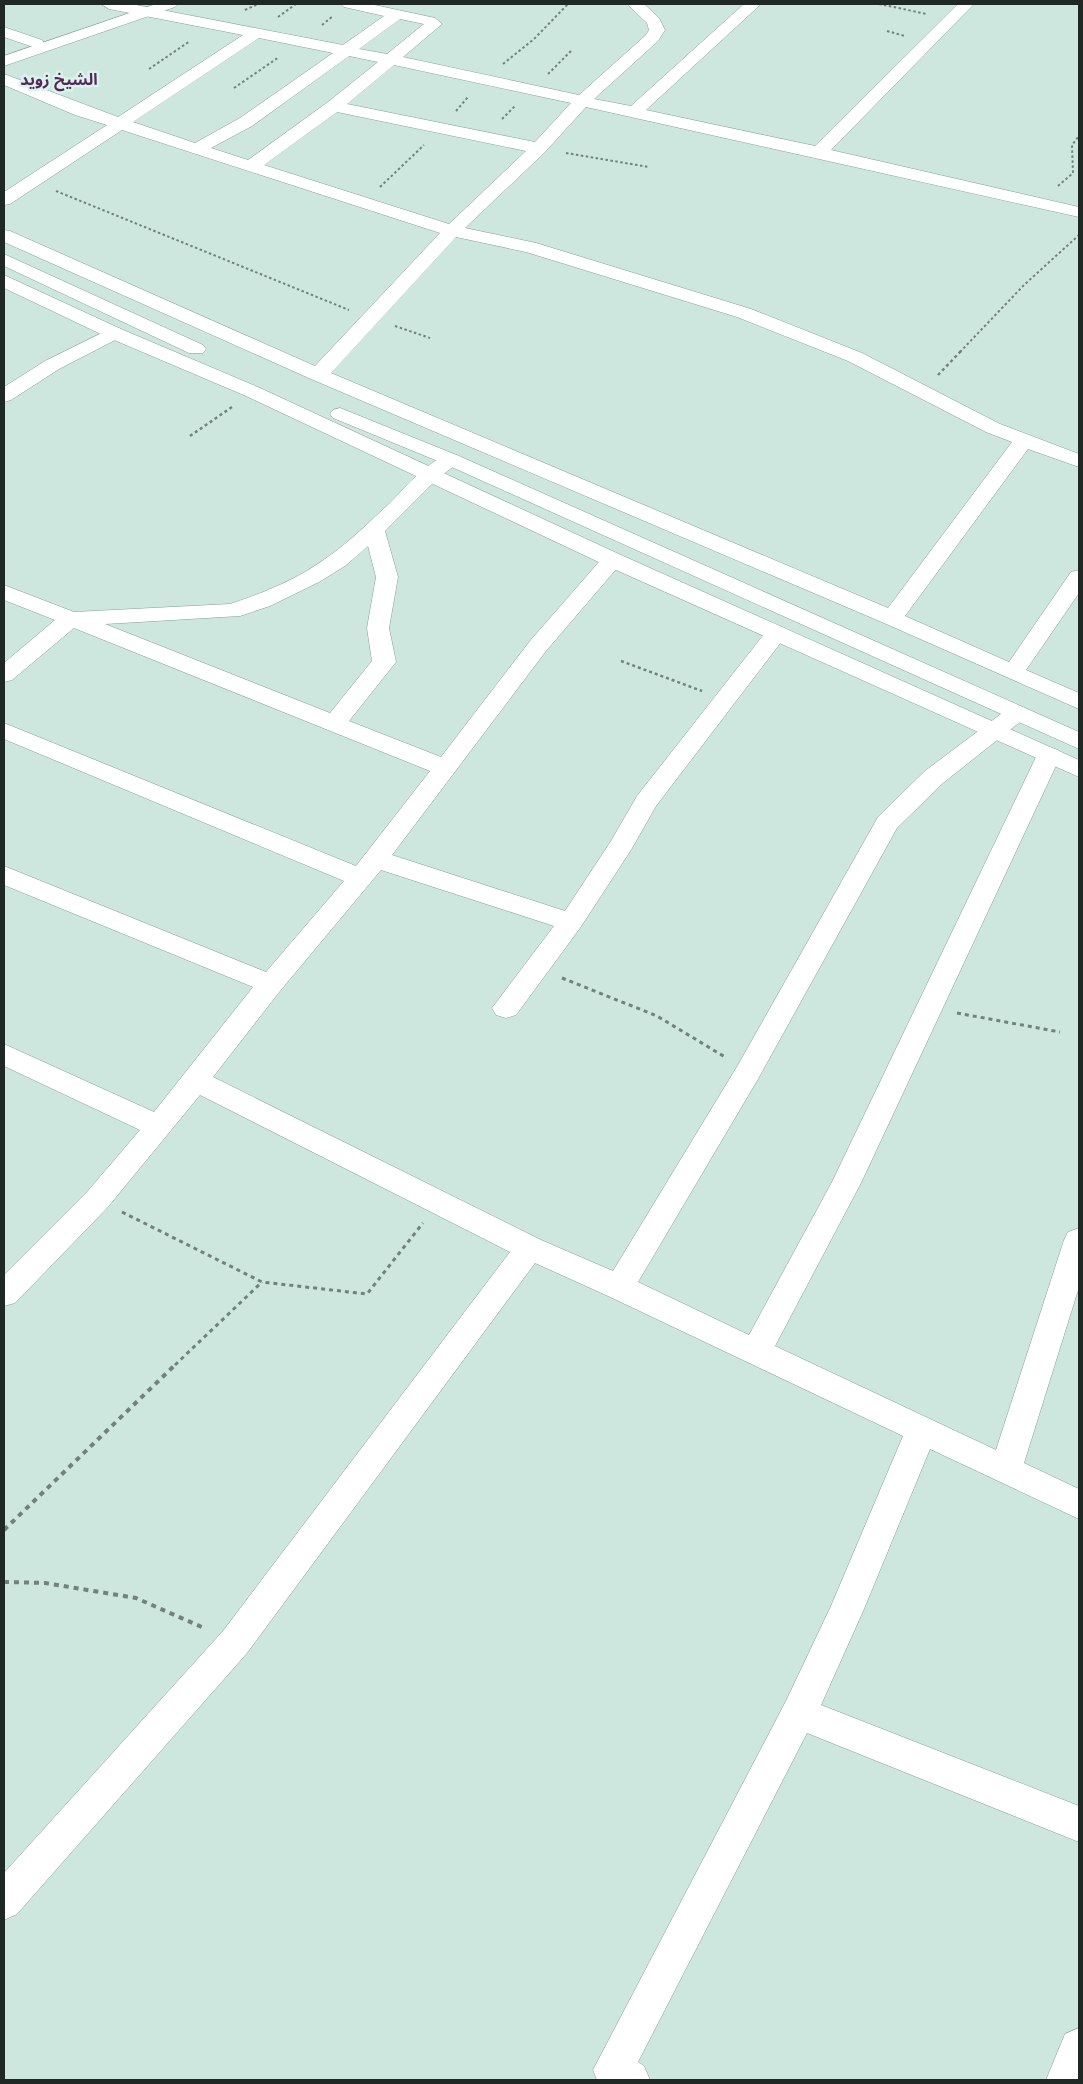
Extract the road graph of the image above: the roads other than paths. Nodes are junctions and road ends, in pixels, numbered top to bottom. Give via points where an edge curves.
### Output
1 (109, 4) edge
2 (170, 4) edge
3 (349, 4) edge
4 (635, 4) edge
5 (753, 4) edge
6 (966, 4) edge
7 (142, 8) edge
8 (396, 15) junction
9 (4, 32) edge
10 (257, 33) junction
11 (36, 42) junction
12 (348, 51) junction
13 (4, 53) edge
14 (393, 60) junction
15 (4, 61) edge
16 (4, 79) edge
17 (582, 101) junction
18 (334, 106) junction
19 (634, 113) junction
20 (118, 124) junction
21 (198, 148) junction
22 (538, 148) junction
23 (819, 152) junction
24 (251, 166) junction
25 (4, 200) edge
26 (1079, 212) edge
27 (452, 231) junction
28 (4, 234) edge
29 (4, 259) edge
30 (4, 281) edge
31 (114, 333) junction
32 (318, 375) junction
33 (4, 396) edge
34 (1023, 441) junction
35 (452, 460) junction
36 (1079, 461) edge
37 (430, 475) junction
38 (374, 530) junction
39 (712, 542) junction
40 (613, 560) junction
41 (685, 566) junction
42 (1079, 577) edge
43 (4, 592) edge
44 (892, 618) junction
45 (71, 619) junction
46 (777, 633) junction
47 (1013, 672) junction
48 (4, 676) edge
49 (1079, 702) edge
50 (1017, 713) junction
51 (336, 722) junction
52 (4, 730) edge
53 (994, 732) junction
54 (1079, 741) edge
55 (1049, 755) junction
56 (446, 768) junction
57 (1079, 770) edge
58 (368, 868) junction
59 (4, 875) edge
60 (571, 922) junction
61 (271, 984) junction
62 (506, 1008) dead end
63 (4, 1054) edge
64 (194, 1080) junction
65 (159, 1127) junction
66 (1079, 1240) edge
67 (530, 1248) junction
68 (619, 1287) junction
69 (4, 1294) edge
70 (756, 1352) junction
71 (922, 1431) junction
72 (1005, 1471) junction
73 (1079, 1505) edge
74 (799, 1713) junction
75 (1079, 1824) edge
76 (4, 1901) edge
77 (1079, 2048) edge
78 (616, 2077) edge
79 (1066, 2080) edge

1 - 7 main road
2 - 7 main road
3 - 8 main road
4 - 17 main road via 654,21 657,30 636,54
5 - 19 main road
6 - 23 main road
7 - 10 main road
7 - 11 main road
7 - 15 main road
8 - 12 main road
8 - 14 main road via 434,23
9 - 11 main road
10 - 12 main road
10 - 20 main road
11 - 13 main road
12 - 14 main road
12 - 21 main road via 246,122
14 - 17 main road
14 - 18 main road
16 - 20 main road
17 - 19 main road
17 - 22 main road
18 - 22 main road
18 - 24 main road
19 - 23 main road
20 - 21 main road
20 - 25 main road
21 - 24 main road
22 - 27 main road
23 - 26 main road
24 - 27 main road
27 - 32 main road
27 - 34 main road via 530,248 744,313 855,357
28 - 32 main road
29 - 35 main road via 310,401
30 - 31 main road
31 - 33 main road via 52,365
31 - 37 main road via 253,392
32 - 39 main road
34 - 36 main road
34 - 44 main road
35 - 37 main road
35 - 41 main road
37 - 38 main road
37 - 40 main road
38 - 45 main road via 337,561 311,577 262,601 232,611
38 - 51 main road via 387,577 378,628 384,662
39 - 41 main road
39 - 44 main road
40 - 46 main road
40 - 56 main road via 538,646
41 - 50 main road
42 - 47 main road
43 - 45 main road
44 - 47 main road
45 - 48 main road
45 - 51 main road
46 - 53 main road
46 - 60 main road via 646,802
47 - 49 main road
50 - 53 main road
50 - 54 main road
51 - 56 main road
52 - 58 main road
53 - 55 main road
53 - 68 main road via 934,777 887,823 748,1072
55 - 57 main road
55 - 70 main road via 846,1183
56 - 58 main road
58 - 60 main road
58 - 61 main road
59 - 61 main road
60 - 62 main road
61 - 64 main road
63 - 65 main road
64 - 65 main road
64 - 67 main road
65 - 69 main road via 97,1200
66 - 72 main road
67 - 68 main road
67 - 76 main road via 235,1642
68 - 70 main road
70 - 71 main road
71 - 72 main road
71 - 74 main road
72 - 73 main road
74 - 75 main road
74 - 78 main road
77 - 79 main road

